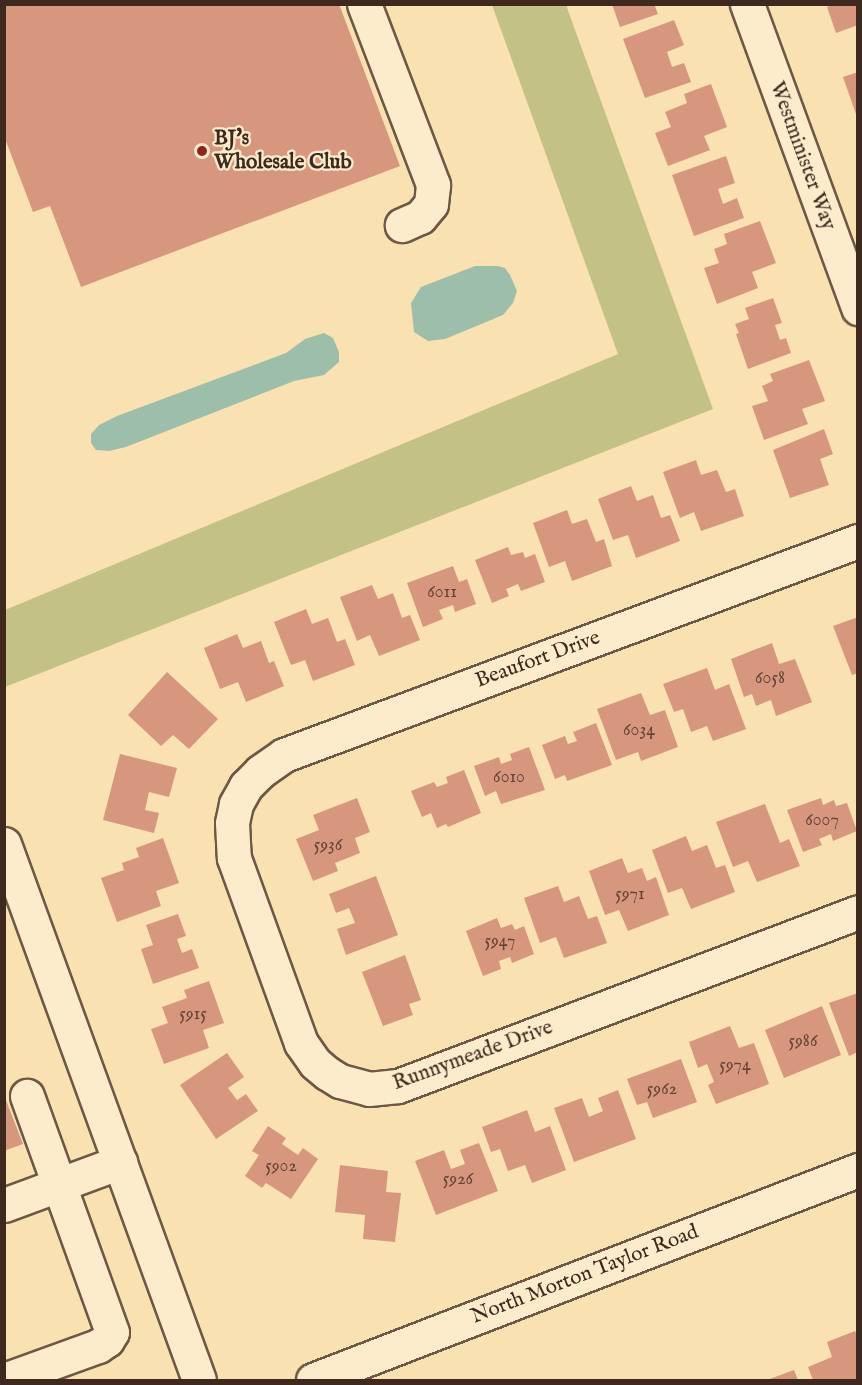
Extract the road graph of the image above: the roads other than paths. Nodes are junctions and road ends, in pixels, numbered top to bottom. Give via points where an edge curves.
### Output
1 (364, 4) edge
2 (747, 4) edge
3 (402, 225) dead end
4 (858, 308) edge
5 (858, 540) edge
6 (236, 804) joint
7 (4, 844) edge
8 (858, 912) edge
9 (27, 1096) dead end
10 (120, 1162) junction
11 (858, 1170) edge
12 (60, 1185) junction
13 (4, 1205) edge
14 (4, 1380) edge
15 (199, 1380) edge
16 (313, 1380) edge

1 - 3 street via 433,185 431,204 420,217
2 - 4 street, Westminister Way
5 - 6 street, Beaufort Drive via 284,755 246,786
6 - 8 street, Runnymeade Drive via 232,823 234,858 301,1043 327,1073 369,1089 398,1086
7 - 10 street
9 - 12 street
10 - 12 street
10 - 15 street
11 - 16 street, North Morton Taylor Road
12 - 13 street
12 - 14 street via 112,1332 98,1346

